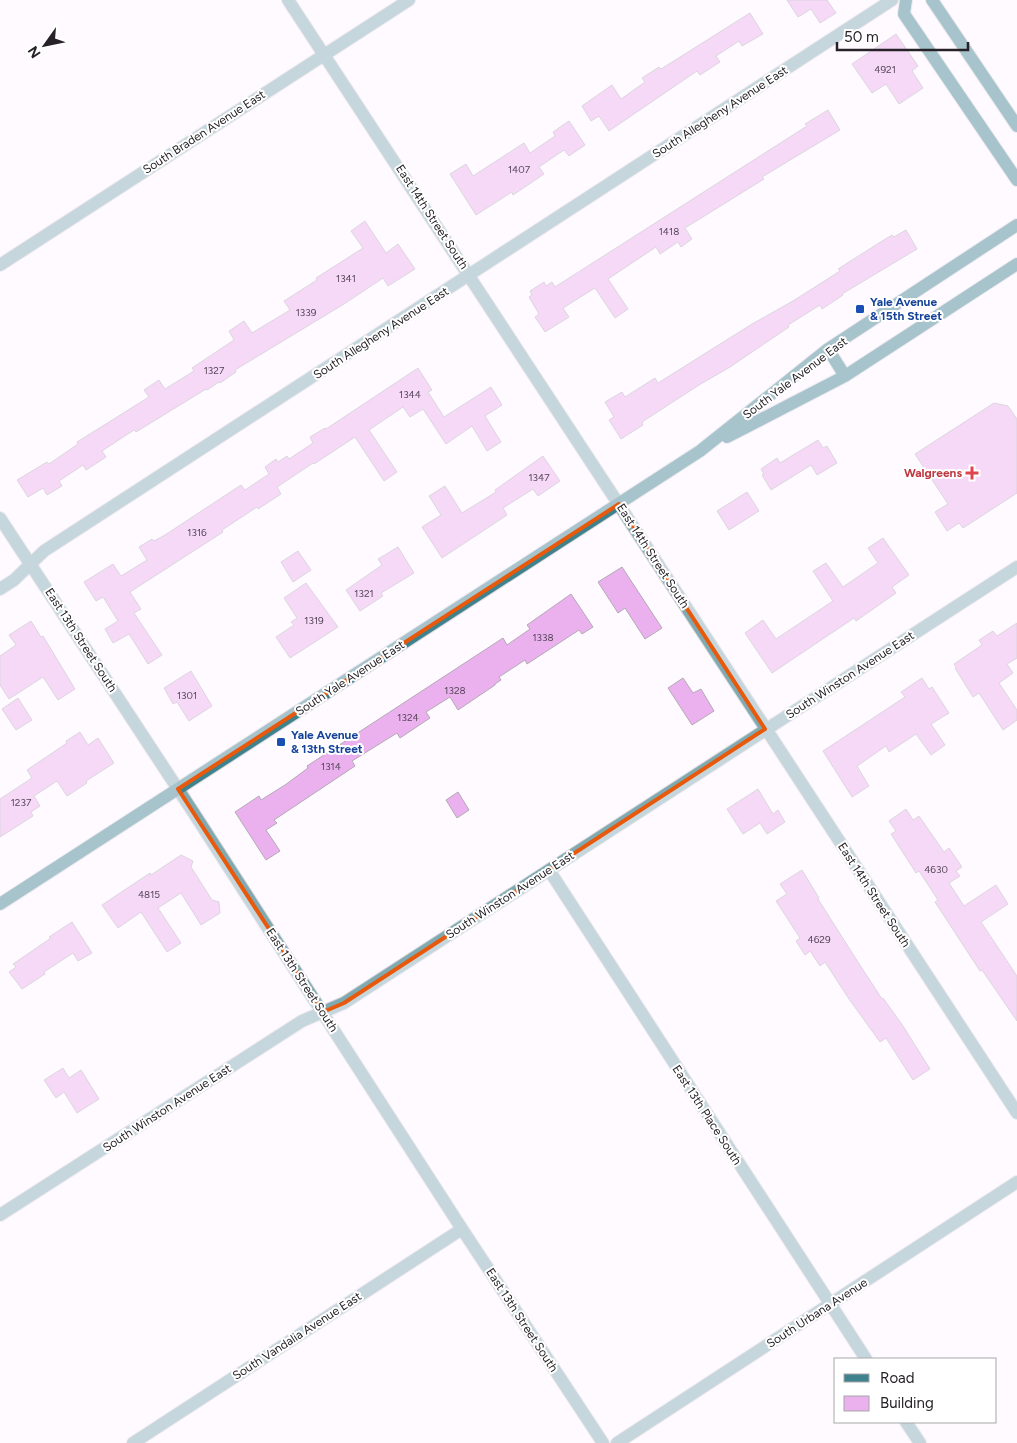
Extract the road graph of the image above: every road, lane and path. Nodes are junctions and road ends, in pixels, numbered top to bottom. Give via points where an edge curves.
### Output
1 (288, 0) edge
2 (409, 0) edge
3 (892, 0) edge
4 (906, 0) edge
5 (932, 0) edge
6 (324, 54) junction
7 (1017, 126) edge
8 (1017, 180) edge
9 (1017, 225) edge
10 (1017, 264) edge
11 (0, 265) edge
12 (470, 275) junction
13 (828, 349) junction
14 (845, 376) junction
15 (700, 451) junction
16 (619, 504) junction
17 (0, 518) edge
18 (31, 564) junction
19 (1017, 567) edge
20 (0, 589) edge
21 (765, 729) junction
22 (178, 788) junction
23 (549, 870) junction
24 (0, 904) edge
25 (323, 1012) junction
26 (1017, 1113) edge
27 (1017, 1182) edge
28 (0, 1215) edge
29 (462, 1229) junction
30 (830, 1304) junction
31 (865, 1358) edge
32 (907, 1423) edge
33 (133, 1443) edge
34 (602, 1443) edge
35 (617, 1443) edge
36 (920, 1443) edge

1 - 6 street, East 14th Street South
2 - 6 street, South Braden Avenue East
3 - 12 street, South Allegheny Avenue East
4 - 8 main road via 904,14
5 - 7 main road
6 - 11 street, South Braden Avenue East
6 - 12 street, East 14th Street South
9 - 13 main road, South Yale Avenue East
10 - 14 main road, South Yale Avenue East
12 - 16 street, East 14th Street South
12 - 18 street, South Allegheny Avenue East via 44,551
13 - 14 main road
13 - 15 main road, South Yale Avenue East
14 - 15 main road, South Yale Avenue East
15 - 16 main road, South Yale Avenue East
16 - 21 street, East 14th Street South
16 - 22 main road, South Yale Avenue East
17 - 18 street, East 13th Street South
18 - 20 street, South Allegheny Avenue East
18 - 22 street, East 13th Street South
19 - 21 street, South Winston Avenue East
21 - 23 street, South Winston Avenue East
21 - 26 street, East 14th Street South
22 - 24 main road, South Yale Avenue East
22 - 25 street, East 13th Street South
23 - 25 street, South Winston Avenue East via 344,1003
23 - 30 street, East 13th Place South
25 - 28 street, South Winston Avenue East via 302,1021
25 - 29 street, East 13th Street South
27 - 30 street, South Urbana Avenue
29 - 33 street, South Vandalia Avenue East
29 - 34 street, East 13th Street South
30 - 31 street, East 13th Place South
30 - 35 street, South Urbana Avenue
32 - 36 street

